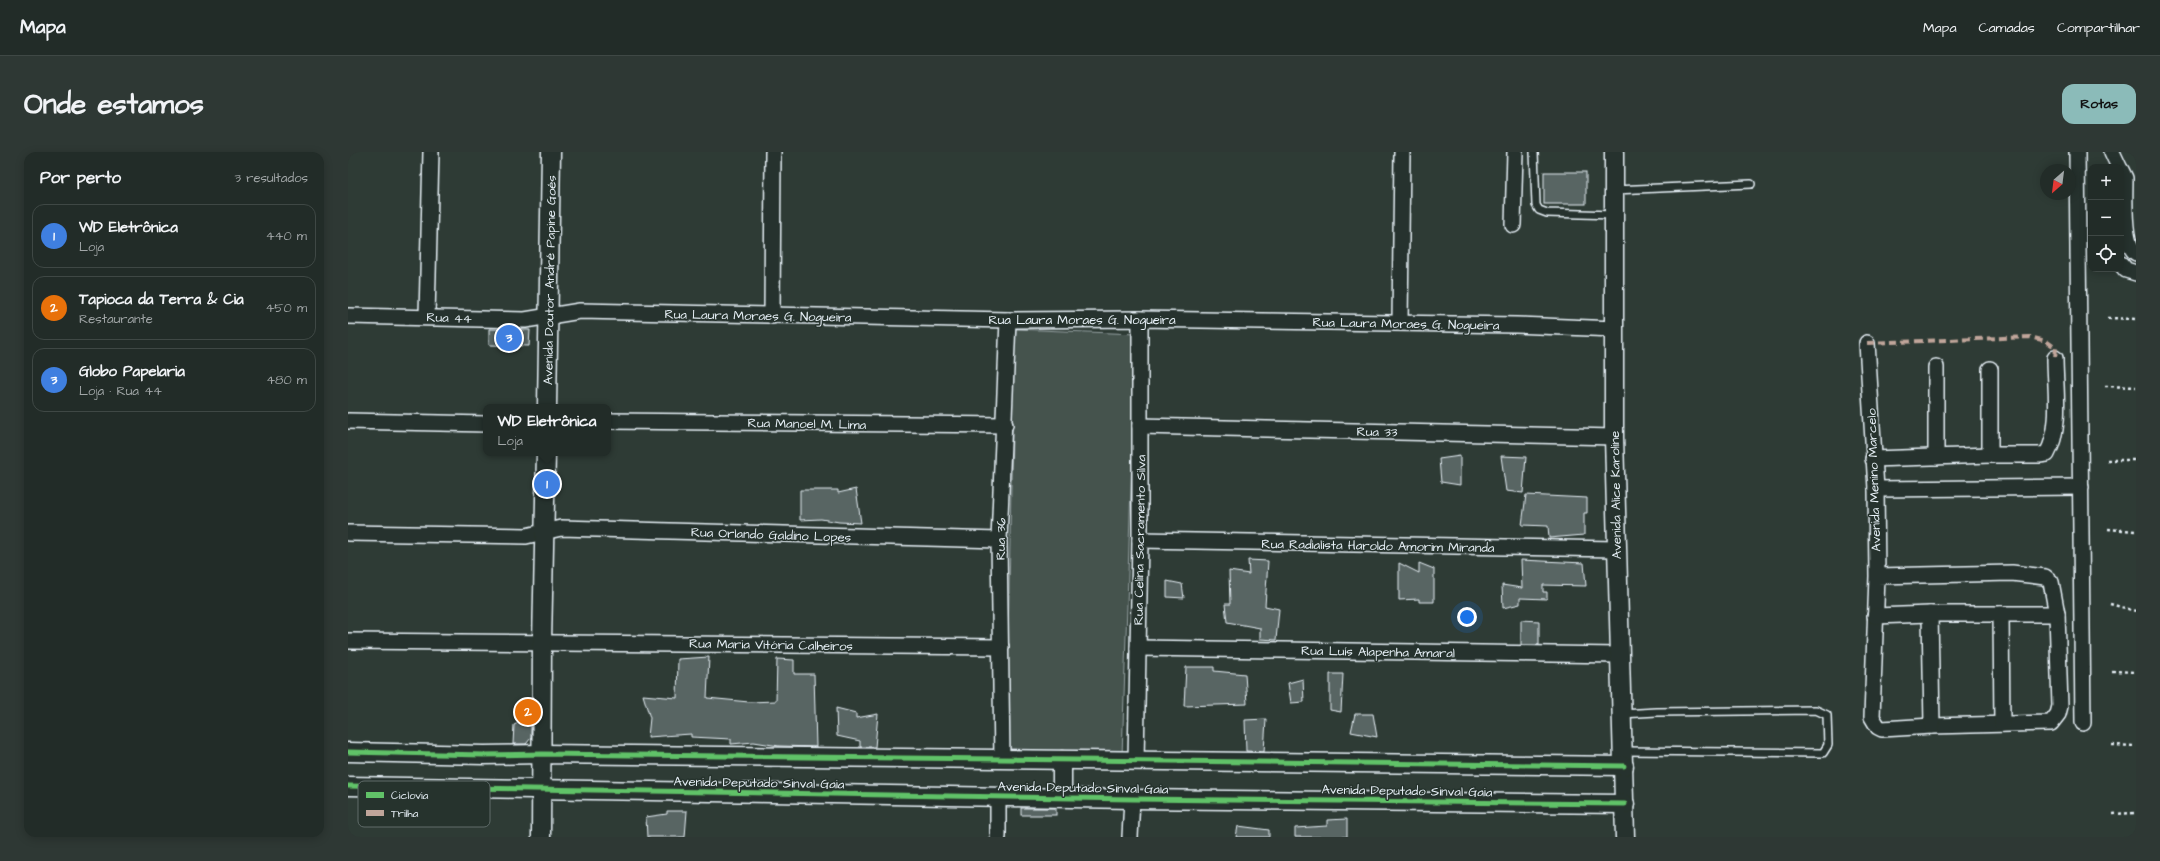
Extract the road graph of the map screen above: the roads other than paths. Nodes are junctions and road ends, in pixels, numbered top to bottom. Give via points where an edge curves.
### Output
1 (431, 152) edge
2 (551, 152) edge
3 (773, 152) edge
4 (1402, 152) edge
5 (1515, 152) edge
6 (1534, 152) edge
7 (1614, 152) edge
8 (2077, 152) edge
9 (2112, 152) edge
10 (2109, 164) edge
11 (2118, 164) edge
12 (2124, 176) edge
13 (1751, 184) dead end
14 (1614, 190) junction
15 (1614, 214) junction
16 (1513, 225) dead end
17 (2136, 252) edge
18 (2124, 268) edge
19 (2136, 273) edge
20 (348, 316) edge
21 (427, 316) junction
22 (549, 316) junction
23 (772, 316) junction
24 (1140, 319) junction
25 (1008, 320) junction
26 (1400, 323) junction
27 (1615, 329) junction
28 (1867, 343) dead end
29 (2055, 358) dead end
30 (1936, 367) dead end
31 (1990, 369) dead end
32 (547, 404) edge
33 (611, 421) edge
34 (348, 422) edge
35 (483, 424) edge
36 (1005, 425) junction
37 (1140, 426) junction
38 (1614, 437) junction
39 (1990, 455) junction
40 (546, 456) edge
41 (1936, 457) junction
42 (1873, 459) junction
43 (2081, 487) junction
44 (1876, 489) junction
45 (544, 532) junction
46 (348, 533) edge
47 (999, 540) junction
48 (1140, 540) junction
49 (1616, 549) junction
50 (1877, 576) junction
51 (1930, 614) junction
52 (2001, 614) junction
53 (2057, 614) junction
54 (1874, 616) junction
55 (348, 641) edge
56 (542, 642) junction
57 (1001, 647) junction
58 (1138, 648) junction
59 (1618, 655) junction
60 (1621, 714) junction
61 (2083, 723) dead end
62 (2002, 724) junction
63 (1932, 726) junction
64 (348, 752) edge
65 (542, 754) junction
66 (1624, 758) junction
67 (1002, 759) junction
68 (1062, 760) junction
69 (1136, 761) junction
70 (348, 786) edge
71 (358, 786) edge
72 (490, 789) edge
73 (542, 790) junction
74 (998, 796) junction
75 (1062, 796) junction
76 (1132, 799) junction
77 (1625, 804) junction
78 (541, 837) edge
79 (998, 837) edge
80 (1130, 837) edge
81 (1625, 837) edge

1 - 21 street
2 - 22 street, Avenida Doutor André Papine Goés
3 - 23 street
4 - 26 street
5 - 16 street
6 - 15 lane via 1536,205 1539,210 1547,213
7 - 14 street, Avenida Alice Karoline
8 - 43 street
9 - 10 street
9 - 11 street
12 - 17 street via 2127,241
13 - 14 lane
14 - 15 street, Avenida Alice Karoline
15 - 27 street, Avenida Alice Karoline
18 - 19 street
20 - 21 street, Rua 44
21 - 22 street, Rua 44 via 525,320
22 - 23 street, Rua Laura Moraes G. Nogueira via 580,311
22 - 32 street, Avenida Doutor André Papine Goés
23 - 25 street, Rua Laura Moraes G. Nogueira
24 - 25 street, Rua Laura Moraes G. Nogueira
24 - 26 street, Rua Laura Moraes G. Nogueira
24 - 37 street, Rua Celina Sacramento Silva
25 - 36 street, Rua 36
26 - 27 street, Rua Laura Moraes G. Nogueira
27 - 38 street, Avenida Alice Karoline
28 - 42 street, Avenida Menino Marcelo
29 - 39 street via 2055,425 2052,444 2047,454
30 - 41 street
31 - 39 street
33 - 36 street, Rua Manoel M. Lima
34 - 35 street
36 - 47 street, Rua 36
37 - 38 street, Rua 33
37 - 48 street, Rua Celina Sacramento Silva
38 - 49 street, Avenida Alice Karoline
39 - 41 street
40 - 45 street
41 - 42 street
42 - 44 street, Avenida Menino Marcelo
43 - 44 street
43 - 61 street
44 - 50 street, Avenida Menino Marcelo
45 - 46 street, Rua Orlando Galdino Lopes via 526,536
45 - 47 street, Rua Orlando Galdino Lopes via 561,528
45 - 56 street
47 - 57 street, Rua 36
48 - 49 street, Rua Radialista Haroldo Amorim Miranda
48 - 58 street, Rua Celina Sacramento Silva
49 - 59 street, Avenida Alice Karoline
50 - 53 street via 2012,573 2045,577 2051,582
50 - 54 street, Avenida Menino Marcelo
51 - 52 street
51 - 54 street
51 - 63 street
52 - 53 street
52 - 62 street
53 - 62 street via 2060,706 2058,714 2051,723
54 - 63 street, Avenida Menino Marcelo via 1872,717 1882,729
55 - 56 street, Rua Maria Vitória Calheiros
56 - 57 street, Rua Maria Vitória Calheiros
56 - 65 street
57 - 67 street, Rua 36
58 - 59 street, Rua Luís Alapenha Amaral
58 - 69 street, Rua Celina Sacramento Silva
59 - 60 street, Avenida Alice Karoline
60 - 66 street, Avenida Alice Karoline
60 - 66 lane via 1816,710 1827,715 1828,745 1823,753
62 - 63 street
64 - 65 street, Avenida Deputado Sinval Gaia
65 - 67 street, Avenida Deputado Sinval Gaia
65 - 73 street
66 - 69 street, Avenida Deputado Sinval Gaia
66 - 77 street, Avenida Alice Karoline
67 - 68 street, Avenida Deputado Sinval Gaia
68 - 69 street, Avenida Deputado Sinval Gaia
68 - 75 street
70 - 71 street, Avenida Deputado Sinval Gaia
72 - 73 street, Avenida Deputado Sinval Gaia
73 - 74 street, Avenida Deputado Sinval Gaia
73 - 78 street
74 - 75 street, Avenida Deputado Sinval Gaia
74 - 79 street
75 - 76 street, Avenida Deputado Sinval Gaia
76 - 77 street, Avenida Deputado Sinval Gaia
76 - 80 street
77 - 81 street, Avenida Alice Karoline

